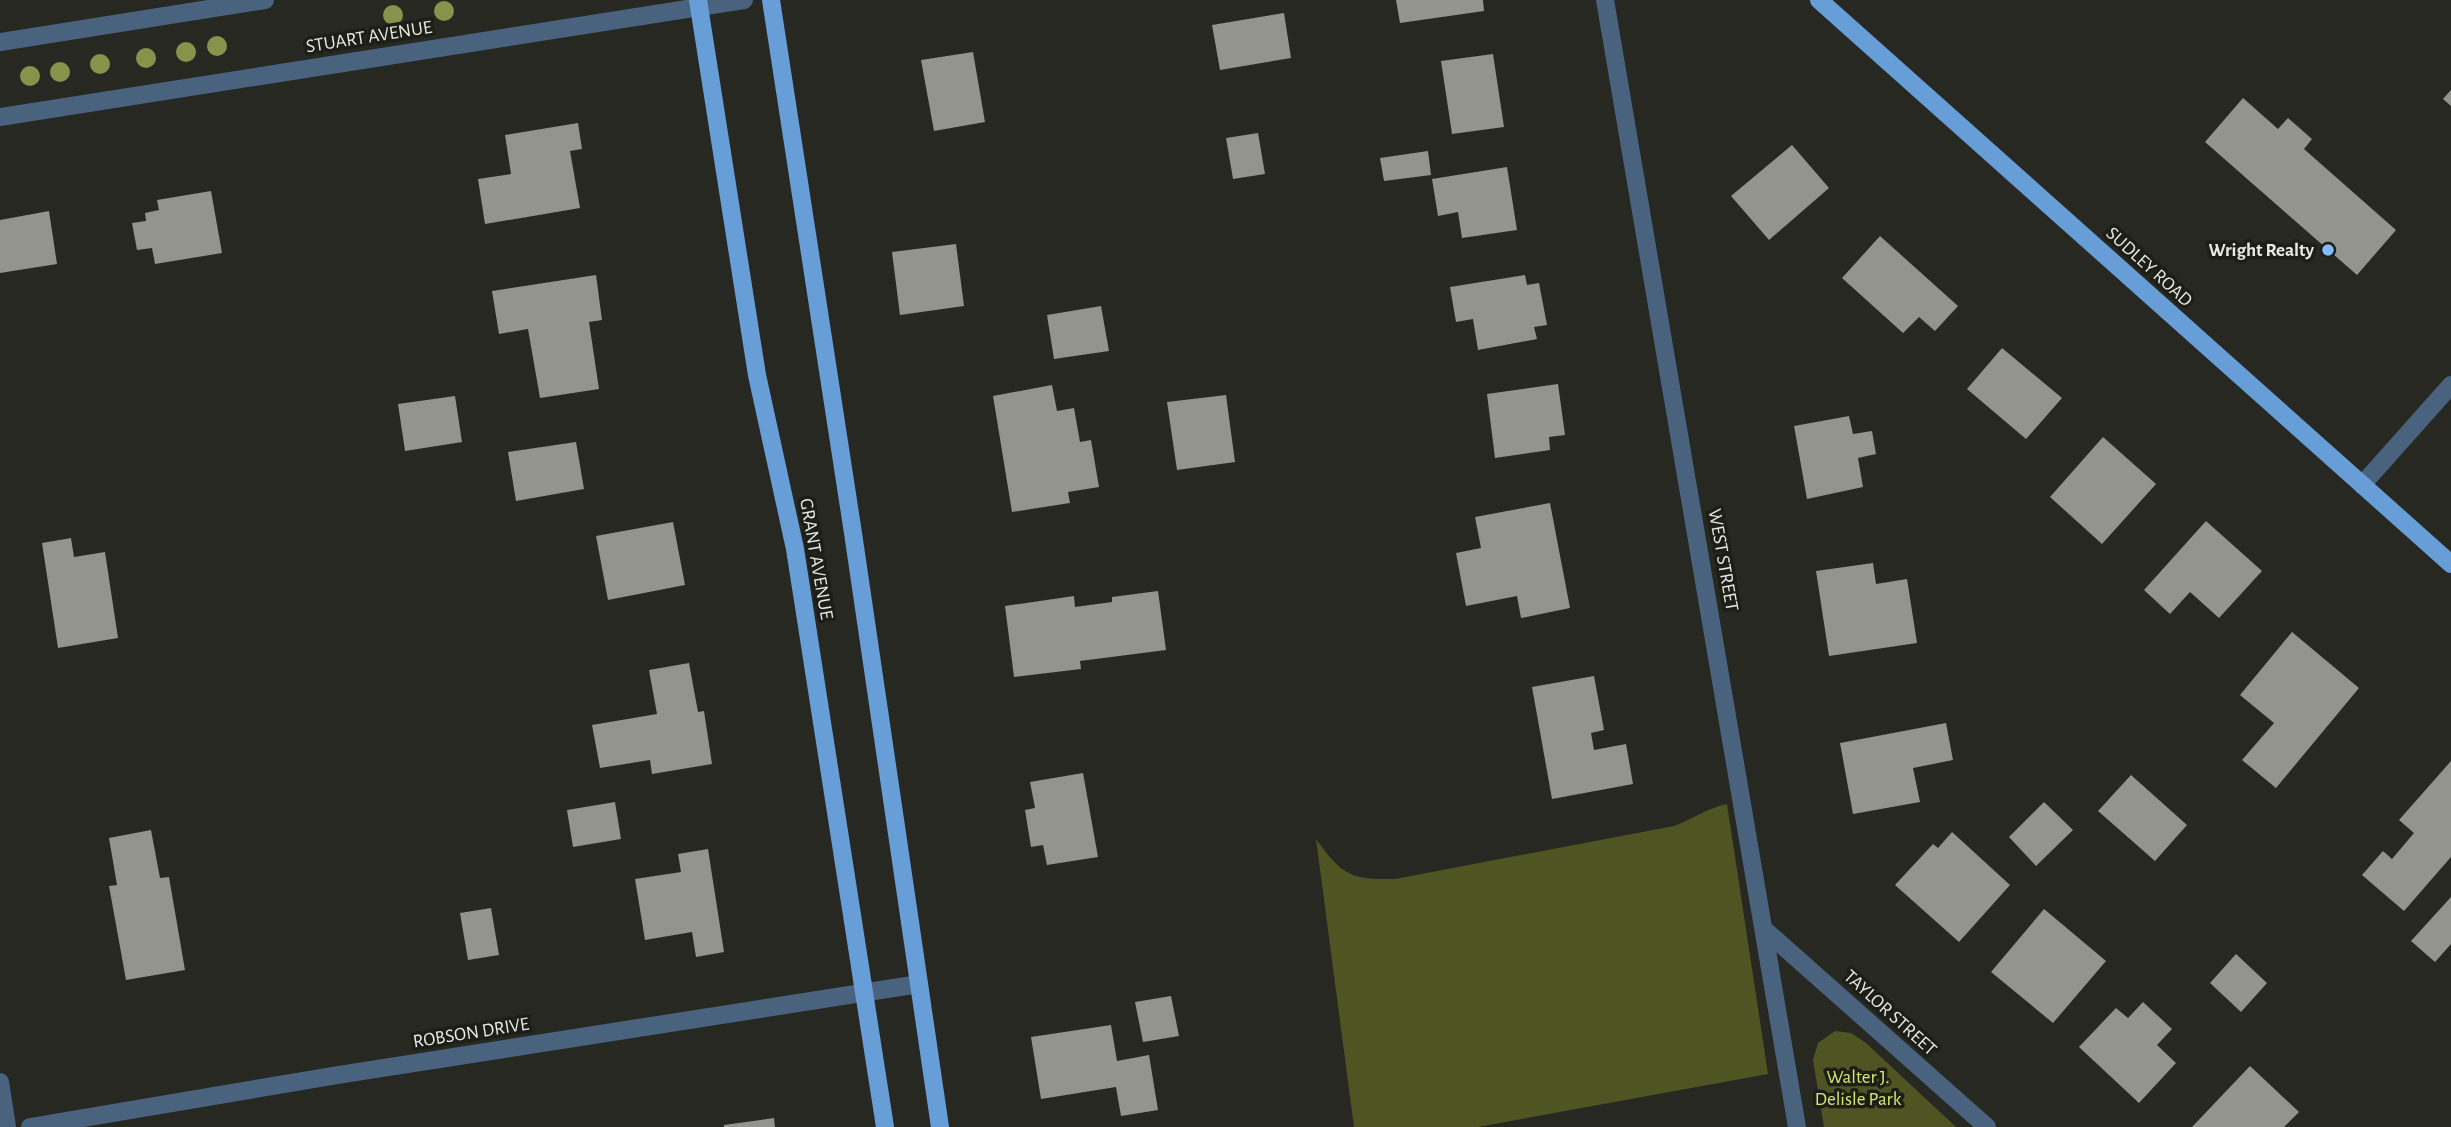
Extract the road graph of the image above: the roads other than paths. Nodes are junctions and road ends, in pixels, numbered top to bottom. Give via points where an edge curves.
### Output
1 (265, 0) edge
2 (744, 0) edge
3 (771, 0) edge
4 (1605, 0) edge
5 (1819, 0) edge
6 (699, 3) edge
7 (0, 42) edge
8 (0, 117) edge
9 (2451, 386) edge
10 (2362, 485) junction
11 (2451, 564) edge
12 (1766, 931) junction
13 (919, 984) junction
14 (863, 993) junction
15 (0, 1082) edge
16 (7, 1127) edge
17 (30, 1127) edge
18 (885, 1127) edge
19 (940, 1127) edge
20 (1797, 1127) edge
21 (1987, 1127) edge

1 - 7 street
2 - 6 street, STUART AVENUE
3 - 13 main road, GRANT AVENUE
4 - 12 street, WEST STREET
5 - 10 main road, SUDLEY ROAD
6 - 8 street, STUART AVENUE
6 - 14 main road, GRANT AVENUE via 757,375 795,550
9 - 10 street
10 - 11 main road, SUDLEY ROAD
12 - 20 street, WEST STREET
12 - 21 street, TAYLOR STREET
13 - 14 street, ROBSON DRIVE
13 - 19 main road, GRANT AVENUE
14 - 17 street, ROBSON DRIVE
14 - 18 main road, GRANT AVENUE
15 - 16 street

